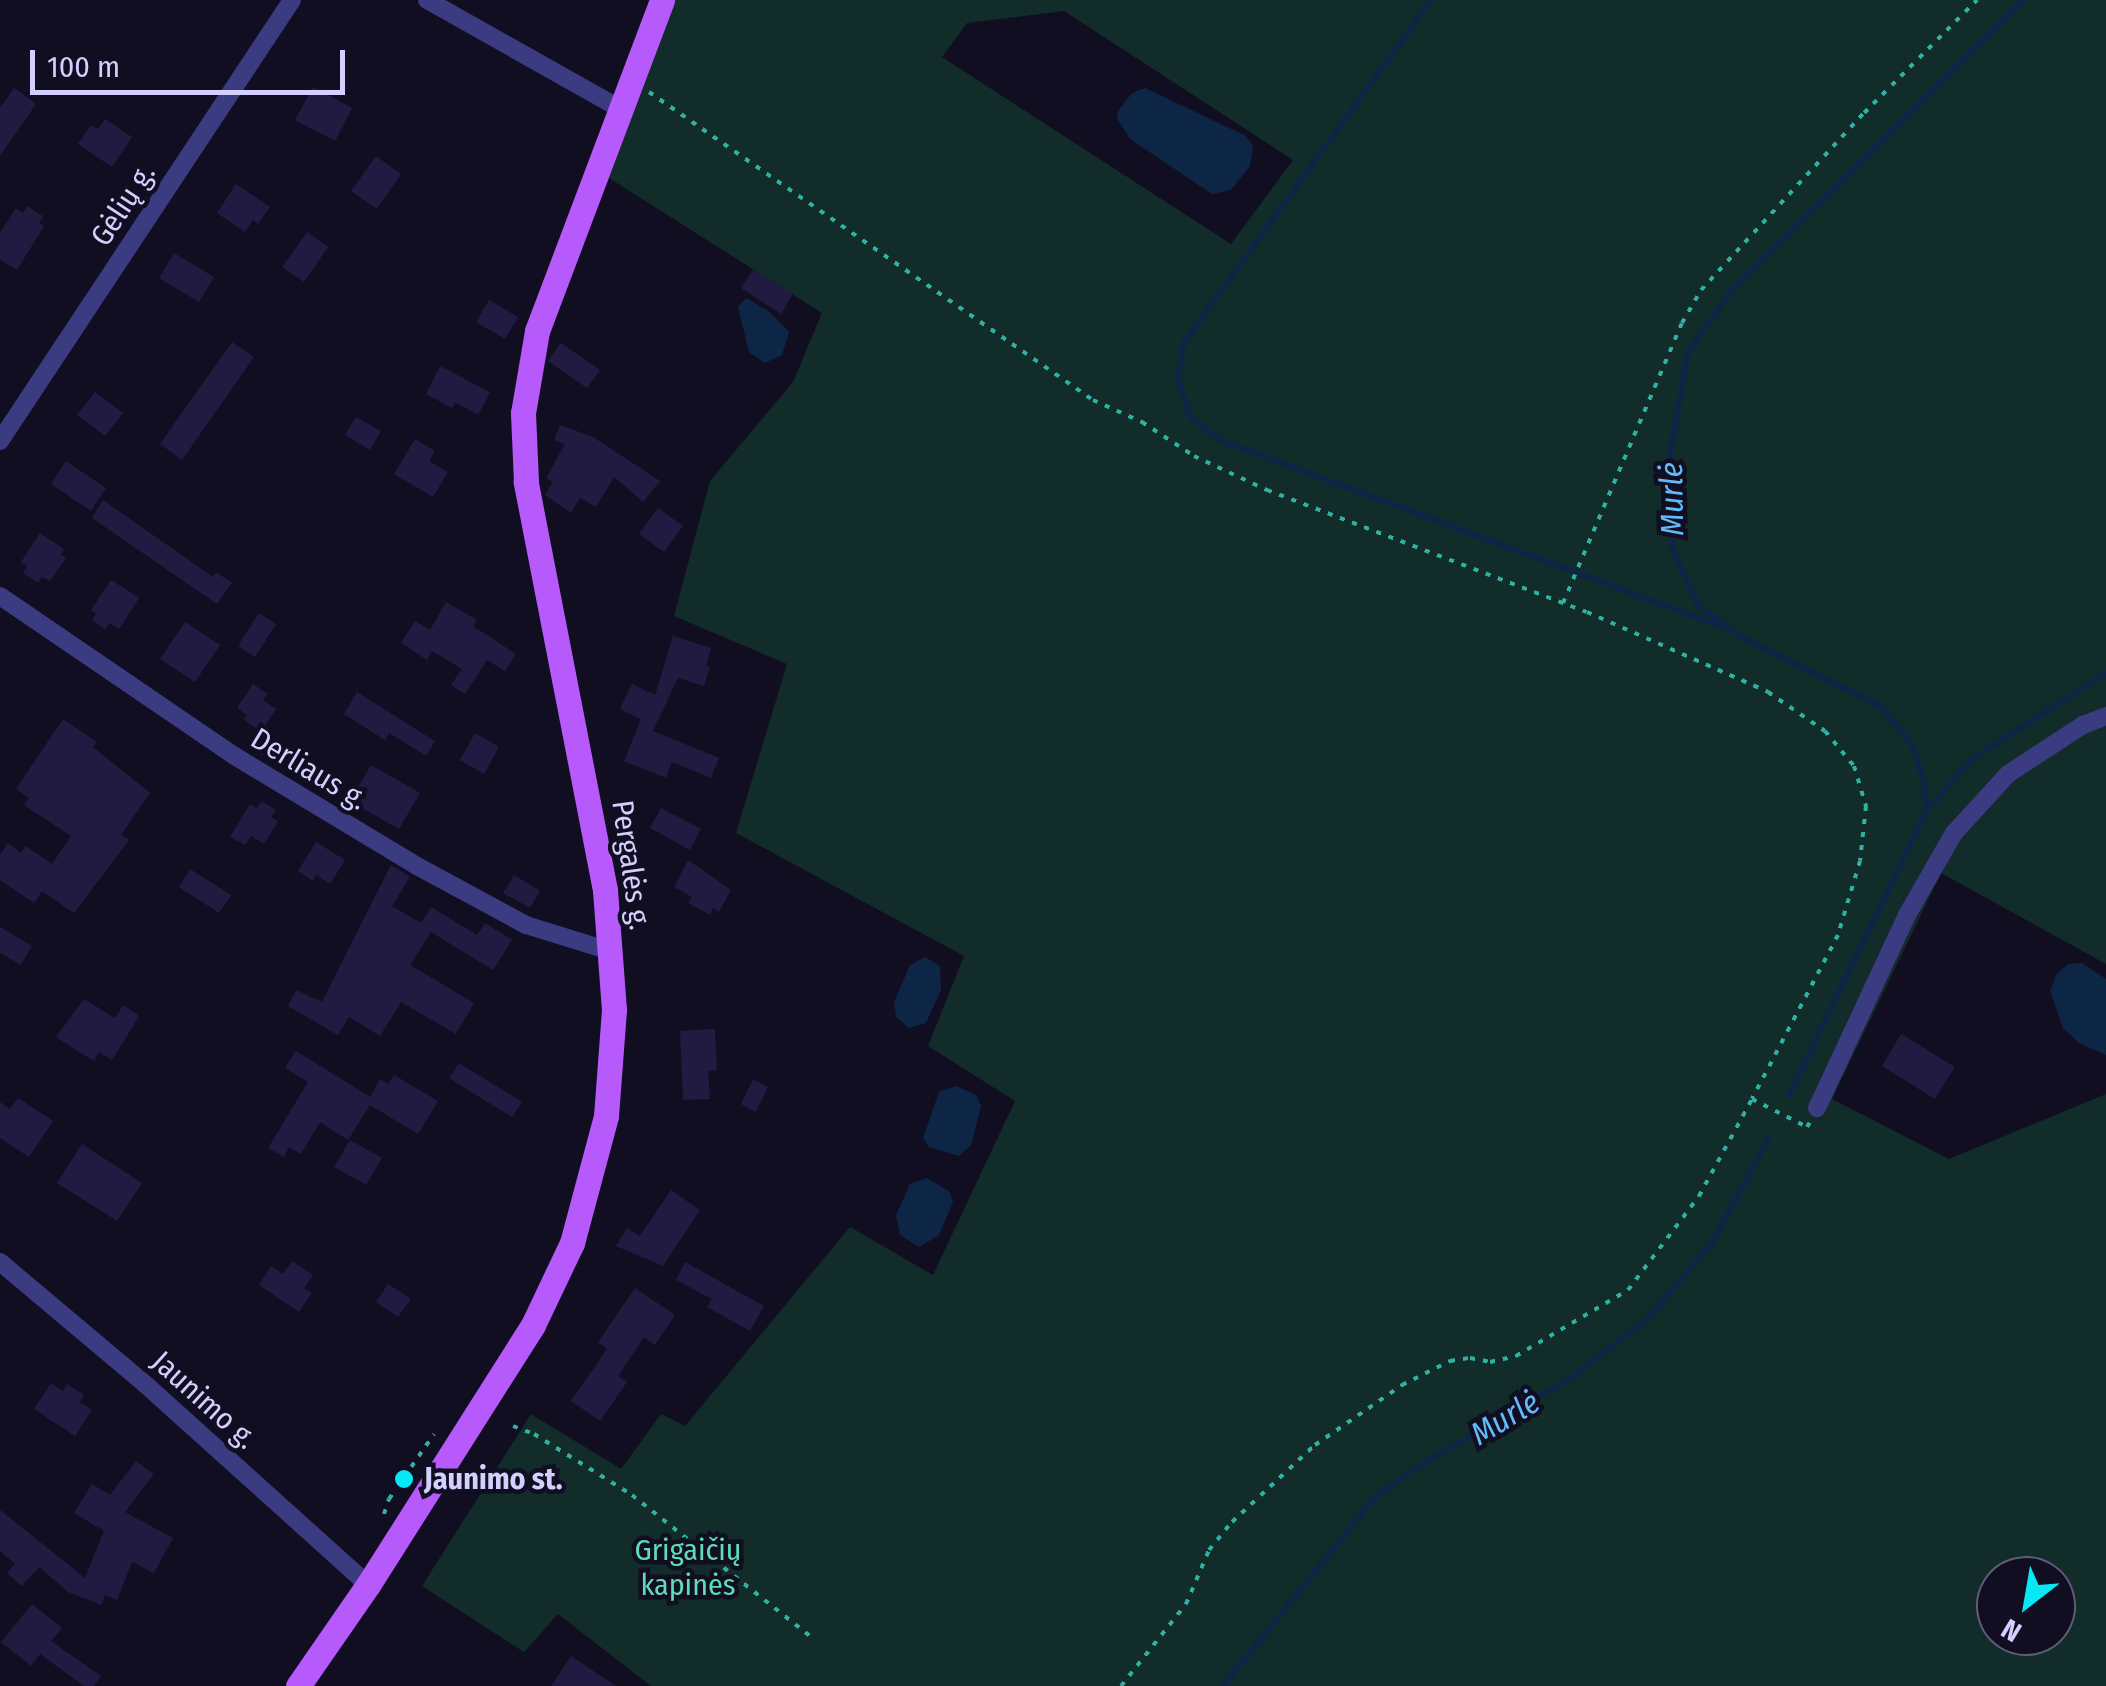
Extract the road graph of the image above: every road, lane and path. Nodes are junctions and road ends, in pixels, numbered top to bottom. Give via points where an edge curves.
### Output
1 (292, 0) edge
2 (427, 0) edge
3 (662, 0) edge
4 (1977, 0) edge
5 (632, 81) junction
6 (622, 110) junction
7 (0, 441) edge
8 (0, 596) edge
9 (1563, 603) junction
10 (2106, 716) edge
11 (610, 951) junction
12 (1752, 1099) junction
13 (1818, 1108) dead end
14 (1790, 1118) dead end
15 (0, 1262) edge
16 (512, 1426) dead end
17 (442, 1427) dead end
18 (383, 1518) dead end
19 (368, 1585) junction
20 (812, 1637) dead end
21 (298, 1686) edge
22 (1121, 1686) edge

1 - 7 street, Gėlių g.
2 - 6 street
3 - 5 main road, Pergalės g.
4 - 9 path via 1701,290
5 - 6 main road, Pergalės g.
5 - 9 path via 1094,400 1267,490
6 - 11 main road, Pergalės g. via 536,330 523,429 526,482 599,856
8 - 11 street, Derliaus g. via 232,755 417,866 526,925
9 - 12 path via 1768,692 1824,731 1854,766 1866,806 1855,880 1838,935
10 - 13 street via 2008,774 1954,833 1907,916
11 - 19 main road, Pergalės g. via 613,1057 606,1116 572,1243 533,1325
12 - 14 path
12 - 22 path via 1699,1196 1628,1290 1516,1356 1450,1361 1315,1445 1209,1550 1186,1604
15 - 19 street, Jaunimo g.
16 - 20 path via 632,1495
17 - 18 path via 389,1499
19 - 21 main road, Pergalės g.

